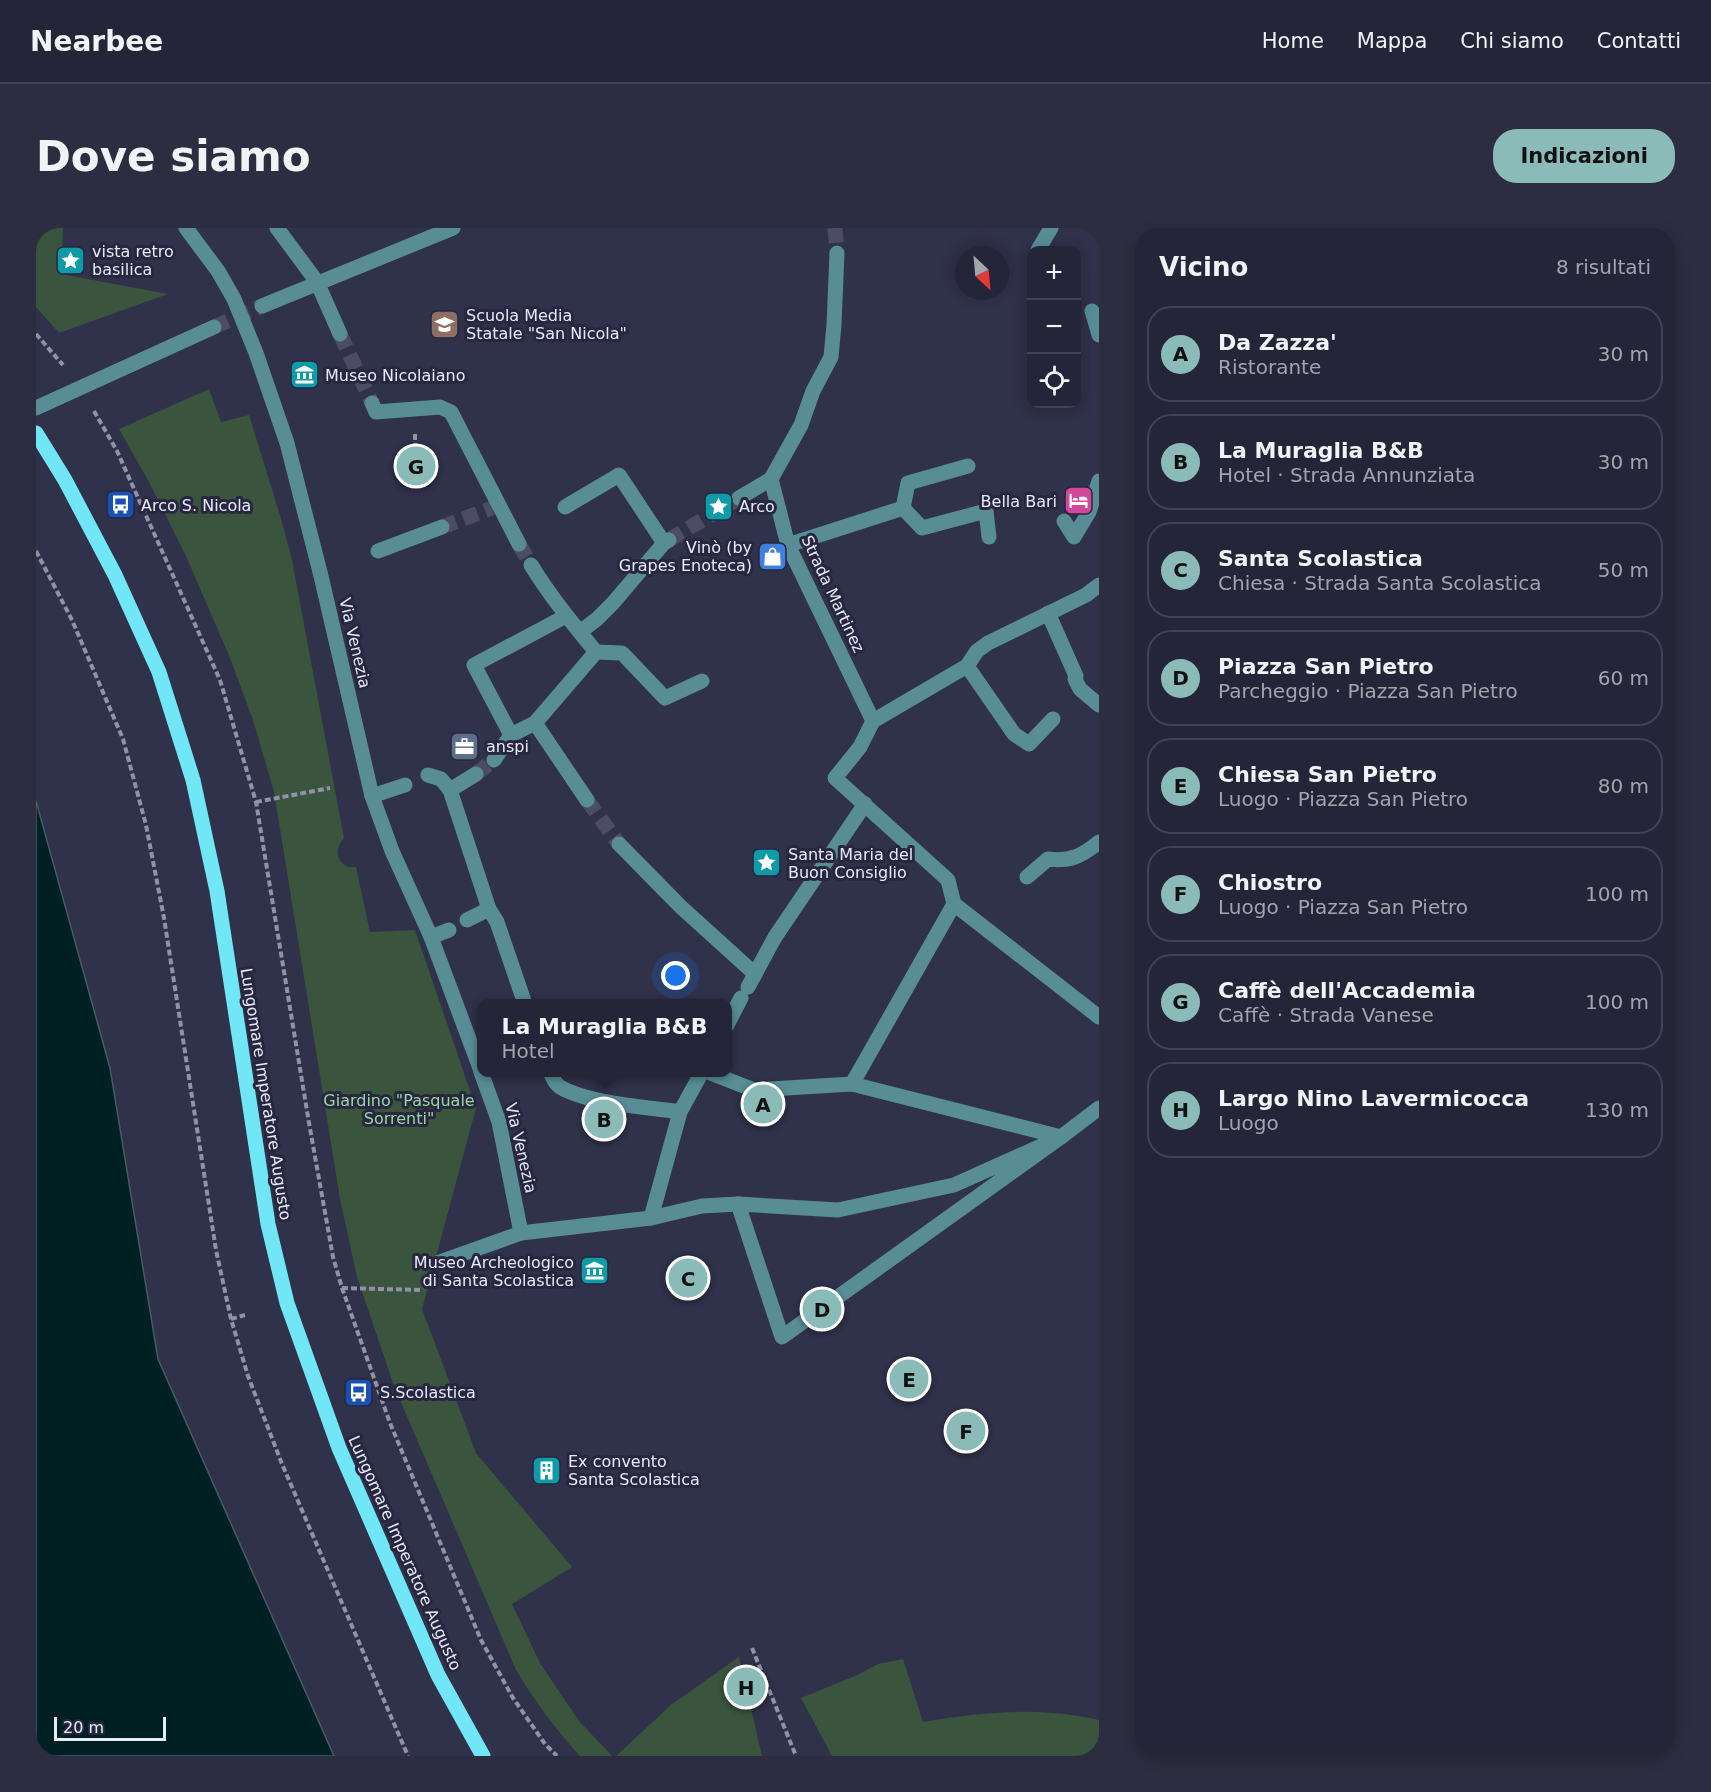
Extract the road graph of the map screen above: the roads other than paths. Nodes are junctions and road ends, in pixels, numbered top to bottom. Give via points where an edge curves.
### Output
1 (186, 228) edge
2 (277, 228) edge
3 (453, 228) edge
4 (1051, 228) edge
5 (1040, 246) edge
6 (837, 253) tunnel mouth
7 (317, 282) junction
8 (262, 306) tunnel mouth
9 (1092, 311) dead end
10 (214, 327) tunnel mouth
11 (340, 334) tunnel mouth
12 (1099, 335) edge
13 (372, 403) dead end
14 (36, 408) edge
15 (36, 433) edge
16 (968, 466) dead end
17 (771, 479) junction
18 (1099, 481) edge
19 (739, 498) tunnel mouth
20 (564, 507) dead end
21 (903, 508) junction
22 (1064, 521) dead end
23 (442, 527) tunnel mouth
24 (989, 537) dead end
25 (519, 544) tunnel mouth
26 (788, 545) junction
27 (378, 551) dead end
28 (531, 565) tunnel mouth
29 (1097, 590) edge
30 (1048, 613) junction
31 (566, 616) junction
32 (580, 632) junction
33 (596, 652) junction
34 (967, 666) junction
35 (702, 681) dead end
36 (1099, 705) edge
37 (1053, 719) dead end
38 (873, 721) junction
39 (535, 723) junction
40 (511, 735) junction
41 (494, 760) tunnel mouth
42 (476, 774) tunnel mouth
43 (428, 776) dead end
44 (405, 785) dead end
45 (450, 790) junction
46 (372, 796) junction
47 (586, 800) tunnel mouth
48 (866, 804) junction
49 (1099, 842) edge
50 (619, 844) tunnel mouth
51 (1027, 878) dead end
52 (954, 904) junction
53 (489, 909) junction
54 (467, 920) dead end
55 (449, 930) dead end
56 (431, 937) junction
57 (748, 986) junction
58 (523, 999) edge
59 (732, 1016) edge
60 (1099, 1017) edge
61 (477, 1061) edge
62 (483, 1077) edge
63 (553, 1077) edge
64 (699, 1077) edge
65 (721, 1077) edge
66 (852, 1084) junction
67 (1099, 1107) edge
68 (680, 1112) junction
69 (1061, 1137) junction
70 (738, 1204) junction
71 (651, 1218) junction
72 (521, 1233) junction
73 (434, 1264) dead end
74 (483, 1756) edge

1 - 46 street, Via Venezia via 234,299 287,443
2 - 7 street
3 - 7 street
4 - 5 street
6 - 17 street via 831,357
7 - 8 street
7 - 11 street
9 - 12 street
10 - 14 street
13 - 25 street via 376,412 440,407 451,412 495,507
15 - 74 main road, Lungomare Imperatore Augusto via 115,575 159,672 193,780 217,891 268,1224 287,1303 343,1459 438,1675
16 - 21 street via 908,483
17 - 19 street
17 - 26 street, Strada Martinez
18 - 22 street via 1089,512 1074,537
20 - 32 street via 619,475 667,541 613,603
21 - 24 street via 922,528 986,511
21 - 26 street
23 - 27 street
26 - 38 street, Strada Martinez
28 - 31 street
29 - 30 street
30 - 34 street via 988,643
30 - 36 street via 1080,689
31 - 32 street
31 - 40 street via 474,665
32 - 33 street
33 - 35 street via 622,653 665,698
33 - 39 street
34 - 37 street via 1014,734 1029,744
34 - 38 street
38 - 48 street via 860,747 835,778
39 - 40 street
39 - 47 street
40 - 41 street
42 - 45 street
43 - 45 street via 441,779
44 - 46 street
45 - 53 street
46 - 56 street, Via Venezia
48 - 52 street via 948,880
48 - 57 street via 775,937
49 - 51 street via 1064,861 1048,859
50 - 57 street via 681,907
52 - 60 street
52 - 66 street
53 - 54 street
53 - 58 street
55 - 56 street
56 - 61 street, Via Venezia
57 - 59 street
62 - 72 street, Via Venezia via 499,1122
63 - 68 street via 558,1086 574,1094
64 - 68 street
65 - 66 street via 754,1090
66 - 69 street
67 - 69 street
68 - 71 street
69 - 70 street via 954,1185 838,1210
69 - 70 street via 782,1336
70 - 71 street via 702,1206
71 - 72 street
72 - 73 street

